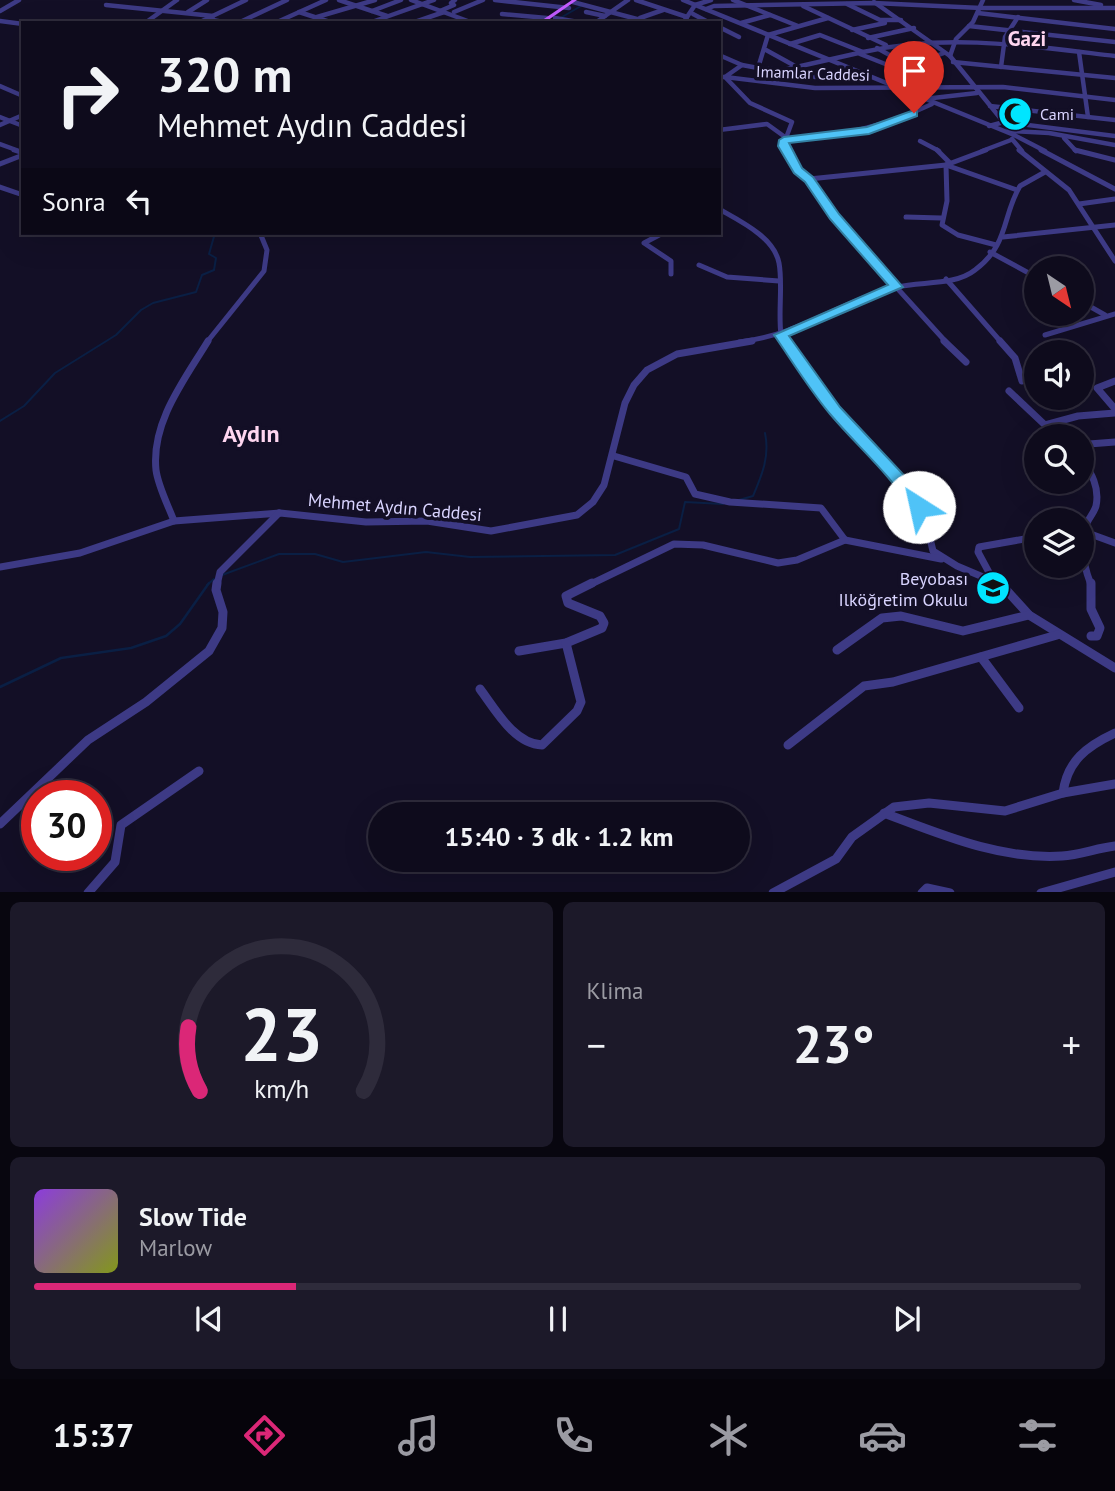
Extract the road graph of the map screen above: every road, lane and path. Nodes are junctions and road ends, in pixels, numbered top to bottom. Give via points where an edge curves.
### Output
1 (19, 0) edge
2 (113, 0) edge
3 (170, 0) edge
4 (176, 0) edge
5 (207, 0) edge
6 (246, 0) edge
7 (287, 0) edge
8 (326, 0) edge
9 (339, 0) edge
10 (376, 0) edge
11 (401, 0) edge
12 (411, 0) edge
13 (434, 0) edge
14 (455, 0) edge
15 (483, 0) edge
16 (495, 0) edge
17 (628, 0) edge
18 (636, 0) edge
19 (650, 0) edge
20 (683, 0) edge
21 (711, 0) edge
22 (733, 0) edge
23 (783, 0) edge
24 (824, 0) edge
25 (931, 0) edge
26 (983, 0) edge
27 (1074, 0) edge
28 (1113, 0) edge
29 (577, 1) edge
30 (872, 1) edge
31 (1026, 1) edge
32 (643, 3) junction
33 (835, 3) junction
34 (845, 3) junction
35 (908, 3) junction
36 (422, 4) junction
37 (796, 4) junction
38 (697, 5) junction
39 (747, 5) junction
40 (938, 5) junction
41 (357, 6) junction
42 (714, 6) junction
43 (1105, 6) junction
44 (566, 8) junction
45 (1024, 8) junction
46 (1076, 8) junction
47 (1114, 8) edge
48 (163, 9) junction
49 (664, 9) junction
50 (706, 9) junction
51 (614, 10) junction
52 (980, 10) junction
53 (0, 11) edge
54 (372, 11) junction
55 (188, 12) junction
56 (299, 12) junction
57 (442, 12) junction
58 (453, 12) dead end
59 (586, 12) dead end
60 (502, 14) dead end
61 (770, 14) junction
62 (1115, 14) edge
63 (690, 15) junction
64 (213, 16) junction
65 (387, 16) junction
66 (605, 16) junction
67 (1018, 17) junction
68 (317, 18) junction
69 (460, 18) junction
70 (558, 18) junction
71 (640, 18) junction
72 (828, 18) junction
73 (207, 19) junction
74 (547, 20) edge
75 (902, 20) junction
76 (0, 21) edge
77 (148, 21) edge
78 (202, 21) edge
79 (218, 21) edge
80 (242, 21) edge
81 (279, 21) edge
82 (327, 21) edge
83 (374, 21) edge
84 (417, 21) edge
85 (452, 21) edge
86 (468, 21) edge
87 (574, 21) edge
88 (598, 21) edge
89 (647, 21) edge
90 (685, 21) edge
91 (705, 21) edge
92 (889, 22) junction
93 (11, 23) junction
94 (740, 23) junction
95 (1067, 23) junction
96 (21, 24) edge
97 (1077, 24) junction
98 (1083, 25) junction
99 (798, 26) junction
100 (969, 26) junction
101 (0, 28) edge
102 (721, 28) edge
103 (914, 28) junction
104 (1115, 29) edge
105 (851, 30) junction
106 (1009, 31) junction
107 (768, 35) junction
108 (739, 37) dead end
109 (1068, 37) junction
110 (868, 38) junction
111 (956, 39) junction
112 (1085, 39) junction
113 (1115, 42) edge
114 (933, 43) junction
115 (789, 44) junction
116 (1003, 44) junction
117 (886, 45) junction
118 (877, 48) junction
119 (766, 50) junction
120 (1069, 51) junction
121 (861, 52) junction
122 (1079, 52) junction
123 (1086, 53) junction
124 (947, 54) junction
125 (721, 56) edge
126 (1115, 56) edge
127 (829, 61) junction
128 (953, 62) junction
129 (742, 65) junction
130 (909, 66) junction
131 (799, 67) junction
132 (1001, 67) junction
133 (758, 68) junction
134 (908, 73) junction
135 (1082, 75) junction
136 (722, 77) edge
137 (815, 77) dead end
138 (1115, 78) edge
139 (909, 85) junction
140 (0, 86) edge
141 (888, 86) junction
142 (971, 86) junction
143 (976, 93) junction
144 (21, 95) edge
145 (1085, 97) junction
146 (923, 100) junction
147 (1115, 100) edge
148 (932, 104) junction
149 (989, 106) junction
150 (21, 116) edge
151 (0, 117) edge
152 (1088, 117) junction
153 (1115, 120) edge
154 (10, 121) junction
155 (1004, 122) junction
156 (21, 124) edge
157 (0, 125) edge
158 (989, 126) junction
159 (721, 130) edge
160 (1012, 135) junction
161 (1115, 136) edge
162 (784, 138) junction
163 (1064, 138) junction
164 (920, 141) dead end
165 (0, 144) edge
166 (1115, 145) edge
167 (21, 153) edge
168 (21, 155) edge
169 (1115, 160) edge
170 (0, 164) edge
171 (948, 164) junction
172 (1045, 173) junction
173 (809, 179) junction
174 (0, 187) edge
175 (1115, 188) edge
176 (1017, 190) junction
177 (21, 194) edge
178 (1115, 200) edge
179 (1079, 204) junction
180 (721, 211) edge
181 (906, 216) dead end
182 (941, 218) junction
183 (1090, 225) junction
184 (1115, 225) edge
185 (261, 235) edge
186 (659, 235) edge
187 (1003, 237) junction
188 (996, 245) junction
189 (990, 252) junction
190 (1115, 261) edge
191 (699, 265) dead end
192 (1024, 270) edge
193 (671, 274) dead end
194 (946, 279) junction
195 (779, 281) junction
196 (896, 287) junction
197 (1094, 309) edge
198 (1115, 314) edge
199 (1106, 316) junction
200 (781, 335) junction
201 (1045, 335) dead end
202 (966, 362) dead end
203 (1022, 381) dead end
204 (1115, 381) edge
205 (1009, 391) dead end
206 (1115, 411) edge
207 (1115, 442) edge
208 (1094, 444) edge
209 (614, 456) junction
210 (1094, 478) edge
211 (1094, 511) edge
212 (279, 513) junction
213 (174, 521) junction
214 (1094, 535) edge
215 (1024, 539) edge
216 (845, 540) junction
217 (1115, 543) edge
218 (942, 559) junction
219 (0, 567) edge
220 (992, 578) junction
221 (1088, 578) edge
222 (1029, 615) junction
223 (1057, 635) junction
224 (1091, 636) dead end
225 (566, 643) junction
226 (837, 650) dead end
227 (519, 651) dead end
228 (981, 657) junction
229 (1115, 668) edge
230 (480, 689) dead end
231 (1019, 708) dead end
232 (1115, 733) edge
233 (788, 745) dead end
234 (199, 771) dead end
235 (1115, 784) edge
236 (1063, 793) junction
237 (884, 813) junction
238 (0, 824) edge
239 (1115, 846) edge
240 (1115, 872) edge
241 (88, 892) edge
242 (773, 892) edge
243 (922, 892) edge
244 (950, 892) edge
245 (1041, 892) edge

1 - 53 street
2 - 48 street via 107,5
3 - 4 street
4 - 48 street
5 - 55 street
6 - 64 street
7 - 80 street
8 - 56 street
9 - 41 street
10 - 41 street
11 - 54 street
12 - 36 street
13 - 36 street
14 - 57 street
15 - 58 street
16 - 44 street
17 - 51 street
18 - 32 street
19 - 32 street
20 - 38 street
21 - 38 street
22 - 39 street
23 - 37 street
24 - 33 street
25 - 35 street
25 - 40 street
26 - 52 street
27 - 43 street
28 - 43 street
29 - 44 main road
29 - 51 street
30 - 34 street
30 - 35 street
30 - 75 street
31 - 45 street
32 - 49 street
33 - 34 street
33 - 37 street
34 - 92 street
35 - 40 street
36 - 57 street
36 - 65 street
37 - 39 street
37 - 72 street
38 - 42 street
38 - 50 street
38 - 63 street
39 - 42 street
39 - 61 street
40 - 52 street
41 - 54 street
41 - 68 street
42 - 50 street
43 - 47 street
44 - 70 main road
44 - 74 main road
45 - 46 street
45 - 52 street
46 - 47 street
46 - 97 street
47 - 62 street
48 - 55 street
48 - 77 street
49 - 63 street
49 - 71 street
50 - 63 street
50 - 94 street
51 - 66 street
51 - 71 street
52 - 67 street
52 - 100 street
54 - 65 street
55 - 64 street
56 - 68 street
56 - 81 street
57 - 69 street
57 - 84 street
59 - 66 street
60 - 74 street
61 - 94 street
61 - 99 street
63 - 90 street
63 - 91 street
64 - 73 street
65 - 83 street
66 - 88 street
67 - 95 street
67 - 106 street
68 - 82 street
69 - 85 street
69 - 86 street
70 - 74 main road
70 - 87 street
71 - 89 street
72 - 99 street
72 - 105 street
73 - 78 street
73 - 79 street
75 - 92 street
75 - 103 street
76 - 93 street
92 - 105 street
93 - 96 street
93 - 101 street
94 - 107 street
95 - 97 street
95 - 109 street
97 - 98 street
98 - 104 street
98 - 112 street
99 - 107 street
100 - 106 street
100 - 111 street
102 - 108 street
103 - 110 street
103 - 114 street
105 - 110 street
106 - 109 street
106 - 116 street
107 - 115 street
107 - 119 street, Imamlar Caddesi
109 - 112 street
109 - 120 street
110 - 117 street
111 - 114 street
111 - 116 street
111 - 124 street
112 - 113 street
112 - 123 street
114 - 117 street
114 - 124 street
115 - 121 street via 820,35
115 - 127 street
116 - 120 street
116 - 132 street
117 - 118 street
118 - 121 street
118 - 130 street
119 - 131 street
119 - 133 street, Imamlar Caddesi
120 - 122 street
121 - 127 street
121 - 134 street
122 - 123 street
122 - 135 street
123 - 126 street
124 - 128 street
124 - 130 street
125 - 129 street
127 - 131 street
127 - 141 street
128 - 132 street
128 - 142 street
129 - 133 street, Imamlar Caddesi
129 - 136 street, Imamlar Caddesi
130 - 134 street
131 - 133 street
131 - 137 street
132 - 135 street
134 - 139 street
135 - 138 street
135 - 145 street
136 - 141 street, Imamlar Caddesi via 764,86
136 - 162 street via 750,103 792,122
139 - 141 street, Imamlar Caddesi
139 - 142 street, Imamlar Caddesi
140 - 144 street
141 - 146 street
142 - 143 street
142 - 145 street, Imamlar Caddesi
143 - 146 street
143 - 149 street
145 - 147 street, Imamlar Caddesi
145 - 152 street
146 - 148 street
148 - 158 street
148 - 162 street via 869,130
149 - 152 street
149 - 155 street
150 - 154 street
151 - 154 street
152 - 153 street
154 - 156 street
154 - 157 street
155 - 158 street
155 - 160 street
155 - 161 street
158 - 160 street
159 - 162 street via 767,124
160 - 163 street
160 - 171 street
160 - 172 street
160 - 175 street
162 - 173 street via 786,152
163 - 166 street
163 - 169 street via 1077,152
164 - 171 street via 935,147
165 - 167 street
168 - 170 street
171 - 173 street
171 - 176 street
171 - 182 street via 947,201
172 - 176 street
172 - 179 street via 1066,186
173 - 196 street via 834,216
174 - 177 street
176 - 187 street, Mehmet Aydın Caddesi
178 - 179 street
179 - 183 street
180 - 195 street via 766,239 779,263
181 - 182 street
182 - 188 street via 946,230
183 - 184 street
183 - 187 street
183 - 190 street
185 - 213 street via 267,250 264,271 216,328 172,400 157,438 156,471
186 - 193 street via 644,243 671,261
187 - 188 street, Mehmet Aydın Caddesi
188 - 189 street, Mehmet Aydın Caddesi
189 - 192 street
189 - 194 street, Mehmet Aydın Caddesi via 971,273
191 - 195 street via 727,277
194 - 196 street, Mehmet Aydın Caddesi
194 - 203 street via 1015,358
195 - 200 street
196 - 200 street, Mehmet Aydın Caddesi
196 - 202 street
197 - 199 street
198 - 199 street
199 - 201 street
200 - 209 street, Mehmet Aydın Caddesi via 684,353 646,371 623,412
200 - 218 street via 835,410 911,493 927,522 933,551
204 - 206 street via 1097,388
205 - 206 street via 1045,425
207 - 208 street
209 - 212 street, Mehmet Aydın Caddesi via 600,491 586,510 511,528 474,530 427,521 366,522
209 - 216 street via 686,477 695,494 730,502 821,508
210 - 211 street
212 - 213 street, Mehmet Aydın Caddesi
212 - 238 street via 220,575 216,590 222,628 209,651 146,702 88,740
213 - 219 street, Mehmet Aydın Caddesi via 80,553
214 - 217 street
215 - 220 street via 979,547
216 - 218 street
216 - 225 street via 784,563 692,543 666,546 566,596 568,603 600,616 604,623
218 - 220 street
220 - 222 street
221 - 224 street via 1093,589 1091,609 1100,628 1097,636
222 - 223 street
222 - 226 street via 963,631 901,616 882,618
223 - 228 street
223 - 229 street
225 - 227 street
225 - 230 street via 581,702 577,712 542,745 533,746 519,736
228 - 231 street
228 - 233 street via 864,687
232 - 236 street via 1073,760 1064,776
234 - 241 street via 121,825 116,833 117,856 107,874
235 - 236 street
236 - 237 street via 1005,811 910,803
237 - 239 street via 974,846 1009,852 1062,856
237 - 242 street via 852,838 836,859
240 - 245 street
243 - 244 street via 927,888

